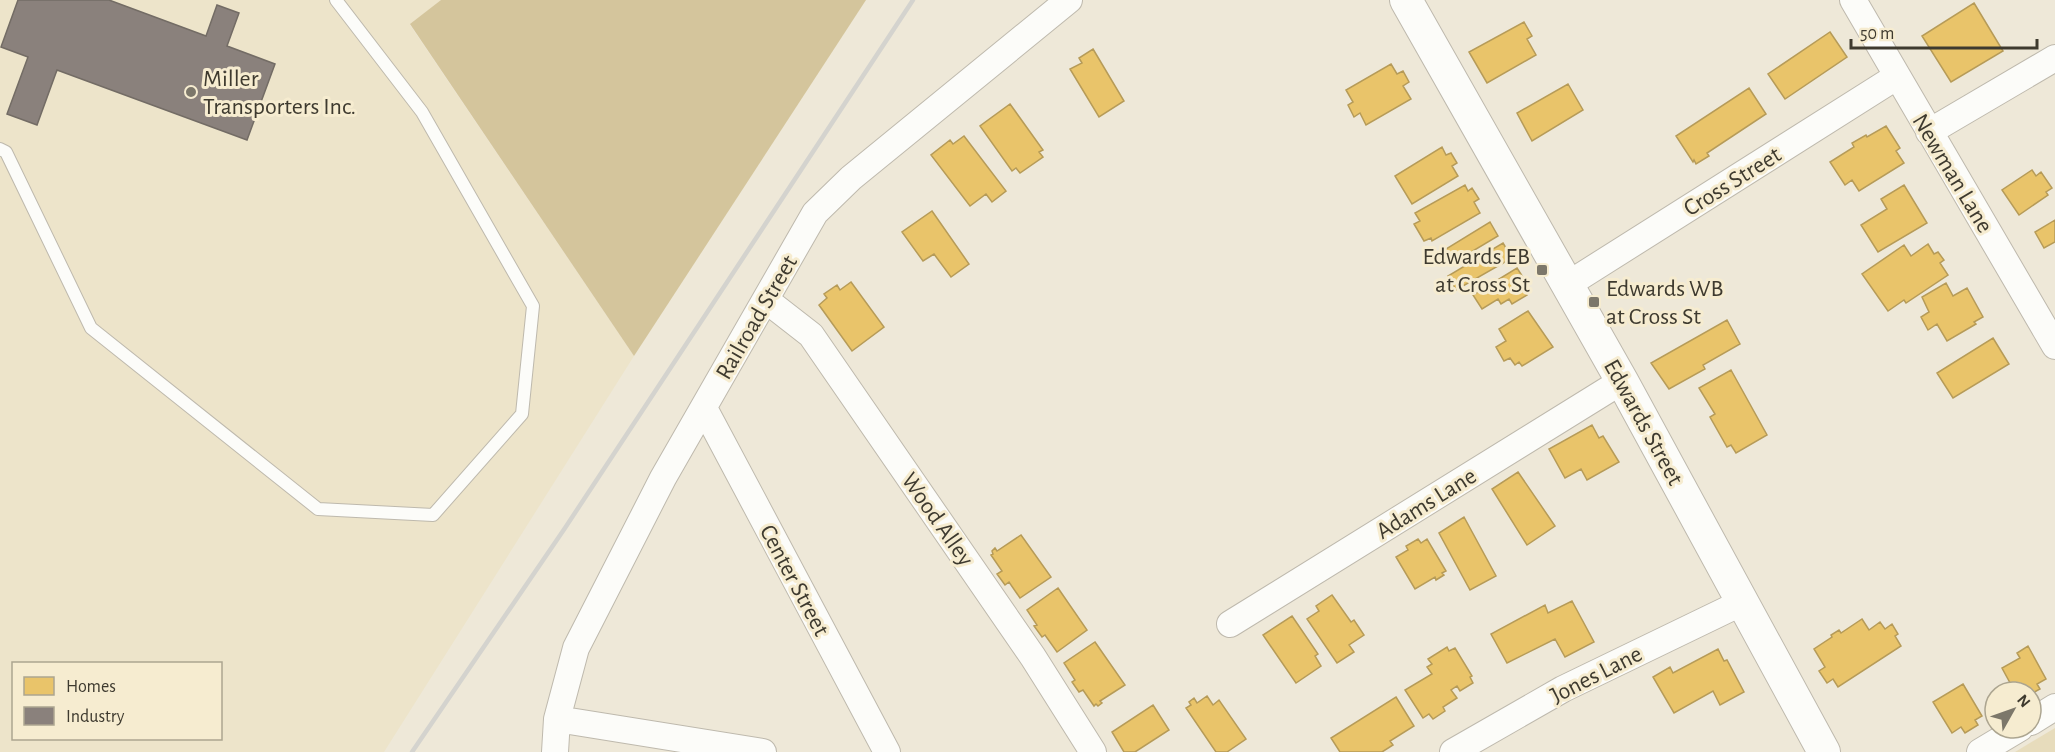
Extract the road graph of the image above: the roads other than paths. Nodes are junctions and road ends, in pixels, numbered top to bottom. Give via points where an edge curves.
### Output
1 (336, 0) edge
2 (1069, 0) edge
3 (1406, 0) edge
4 (1853, 0) edge
5 (2055, 58) edge
6 (1896, 77) junction
7 (1929, 132) junction
8 (0, 149) edge
9 (1568, 285) junction
10 (766, 300) junction
11 (2055, 346) edge
12 (1622, 381) junction
13 (704, 408) junction
14 (1743, 602) junction
15 (1230, 624) dead end
16 (556, 719) junction
17 (2000, 740) edge
18 (555, 752) edge
19 (763, 752) edge
20 (887, 752) edge
21 (1094, 752) edge
22 (1453, 752) edge
23 (1824, 752) edge
24 (1980, 752) edge

1 - 8 lane via 422,112 533,306 522,414 433,515 318,509 91,328 6,152
2 - 10 street, Railroad Street via 844,185 816,213
3 - 9 street, Edwards Street
4 - 6 street, Newman Lane
5 - 7 street
6 - 7 street, Newman Lane
6 - 9 street, Cross Street
7 - 11 street, Newman Lane
9 - 12 street, Edwards Street
10 - 13 street, Railroad Street
10 - 21 street, Wood Alley via 811,335 1034,657
12 - 14 street, Edwards Street
12 - 15 street, Adams Lane
13 - 16 street, Railroad Street via 663,478 576,648
13 - 20 street, Center Street
14 - 22 street, Jones Lane via 1563,688
14 - 23 street, Edwards Street
16 - 18 street, Railroad Street
16 - 19 street
17 - 24 street

